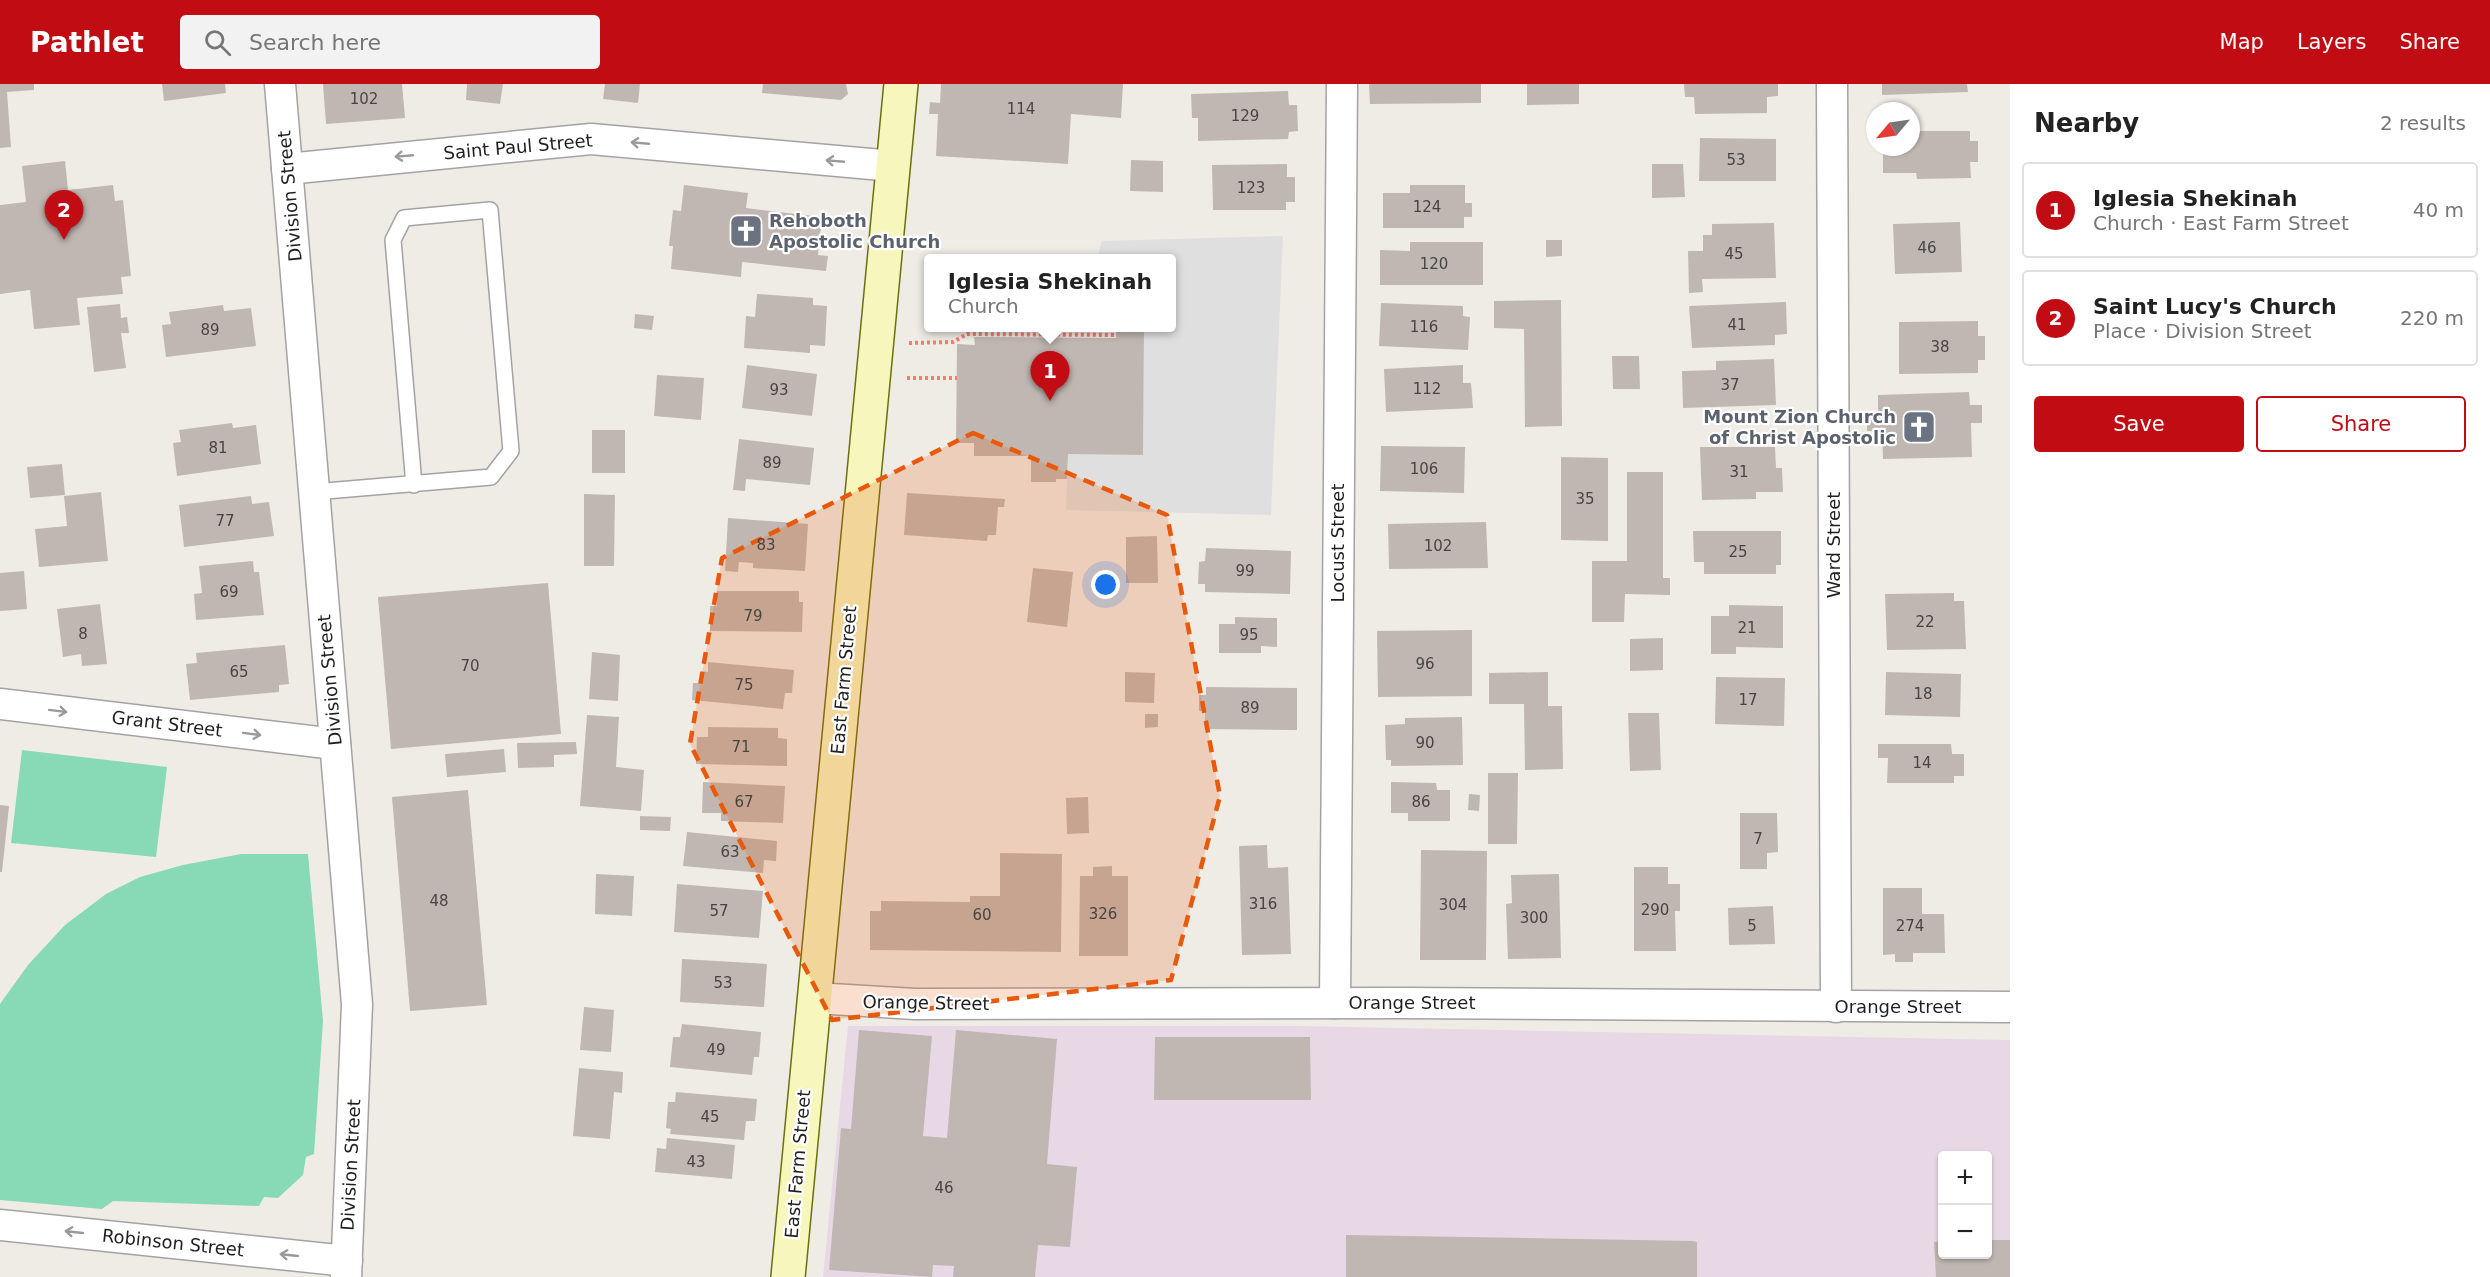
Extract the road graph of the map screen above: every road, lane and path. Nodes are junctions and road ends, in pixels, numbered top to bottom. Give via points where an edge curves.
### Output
1 (280, 84) edge
2 (901, 84) edge
3 (1342, 84) edge
4 (1832, 84) edge
5 (893, 166) junction
6 (287, 169) junction
7 (1116, 334) dead end
8 (876, 344) junction
9 (926, 378) dead end
10 (957, 378) dead end
11 (414, 485) junction
12 (314, 492) junction
13 (0, 704) edge
14 (335, 744) junction
15 (814, 998) junction
16 (1335, 1003) junction
17 (1836, 1007) junction
18 (2010, 1007) edge
19 (0, 1225) edge
20 (347, 1269) edge
21 (788, 1277) edge

1 - 6 street, Division Street
2 - 5 main road, East Farm Street
3 - 16 street, Locust Street
4 - 17 street, Ward Street
5 -> 6 street, Saint Paul Street via 591,139
5 - 8 main road, East Farm Street
6 - 12 street, Division Street
7 - 8 path via 967,334 953,342
8 - 15 main road, East Farm Street
9 - 10 path
11 - 11 lane via 491,477 511,452 490,210 404,218 393,240
11 - 12 lane
12 - 14 street, Division Street
13 -> 14 street, Grant Street
14 - 20 street, Division Street via 357,1005
15 - 16 street, Orange Street via 915,1004
15 - 21 main road, East Farm Street
16 - 17 street, Orange Street
17 - 18 street, Orange Street
20 -> 19 street, Robinson Street

